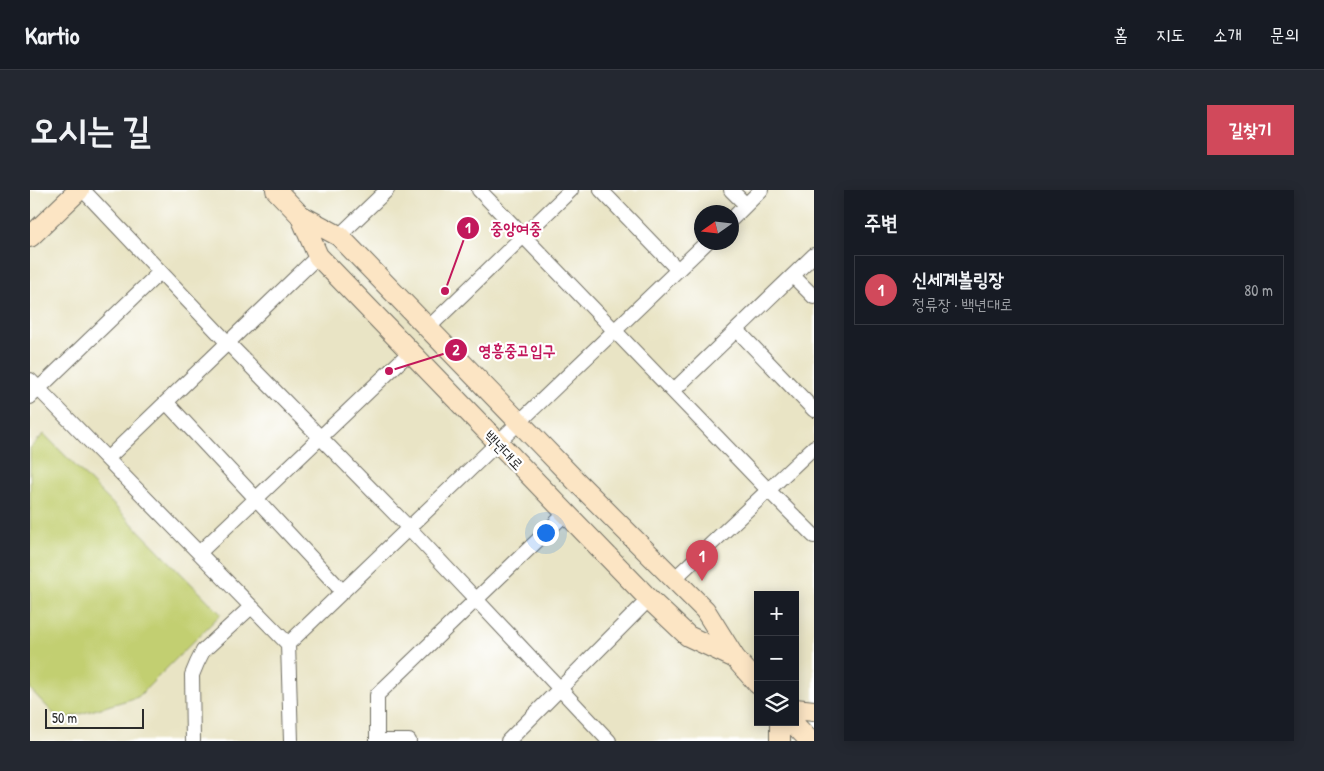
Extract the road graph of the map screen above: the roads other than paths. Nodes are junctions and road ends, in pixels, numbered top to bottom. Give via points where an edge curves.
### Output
1 (79, 190) edge
2 (83, 190) edge
3 (276, 190) edge
4 (387, 190) edge
5 (479, 190) edge
6 (571, 190) edge
7 (601, 190) edge
8 (731, 190) edge
9 (761, 190) edge
10 (746, 205) junction
11 (739, 212) edge
12 (300, 215) junction
13 (339, 236) junction
14 (524, 236) junction
15 (30, 237) edge
16 (699, 250) edge
17 (814, 255) edge
18 (318, 256) junction
19 (678, 270) junction
20 (160, 272) junction
21 (793, 276) junction
22 (814, 298) edge
23 (428, 328) junction
24 (737, 330) junction
25 (615, 331) junction
26 (227, 342) junction
27 (410, 352) junction
28 (33, 389) edge
29 (673, 391) junction
30 (166, 402) junction
31 (814, 410) edge
32 (519, 423) junction
33 (320, 438) junction
34 (498, 443) junction
35 (814, 447) edge
36 (107, 459) junction
37 (769, 491) junction
38 (256, 499) junction
39 (566, 513) junction
40 (409, 528) junction
41 (814, 536) edge
42 (199, 553) junction
43 (673, 580) junction
44 (343, 592) junction
45 (476, 599) junction
46 (649, 599) junction
47 (251, 607) junction
48 (288, 644) junction
49 (735, 658) junction
50 (755, 681) edge
51 (559, 688) junction
52 (799, 710) edge
53 (814, 711) edge
54 (780, 726) edge
55 (796, 726) edge
56 (193, 741) edge
57 (291, 741) edge
58 (377, 741) edge
59 (409, 741) edge
60 (508, 741) edge
61 (609, 741) edge
62 (780, 741) edge
63 (810, 741) edge

1 - 15 street
2 - 20 street
3 - 12 street, 백년대로
4 - 13 street
5 - 14 street
6 - 14 street
7 - 19 street
8 - 10 street
9 - 10 street
10 - 11 street
12 - 13 street, 백년대로
12 - 18 street, 백년대로
13 - 23 street, 백년대로
14 - 23 street
14 - 25 street
16 - 19 street
17 - 21 street
18 - 26 street
18 - 27 street, 백년대로
19 - 25 street
20 - 26 street
20 - 28 street
21 - 22 street
21 - 24 street
23 - 32 street, 백년대로
24 - 29 street
24 - 31 street
25 - 29 street
25 - 32 street
26 - 30 street
26 - 33 street
27 - 33 street
27 - 34 street, 백년대로
28 - 36 street
29 - 37 street
30 - 36 street
30 - 38 street
32 - 34 street
32 - 43 street, 백년대로
33 - 38 street
33 - 40 street
34 - 39 street, 백년대로
34 - 40 street
35 - 37 street
36 - 42 street
37 - 41 street
37 - 43 street
38 - 42 street
38 - 44 street
39 - 45 street
39 - 46 street, 백년대로
40 - 44 street
40 - 45 street
42 - 47 street
43 - 49 street, 백년대로 via 705,610
44 - 48 street
45 - 51 street
45 - 58 street via 377,695
46 - 49 street, 백년대로 via 688,636
46 - 51 street
47 - 48 street
47 - 56 street via 203,651 196,663 192,675
48 - 57 street
49 - 50 street, 백년대로
51 - 60 street
51 - 61 street
52 - 53 street
54 - 62 street
55 - 63 street
58 - 59 street

